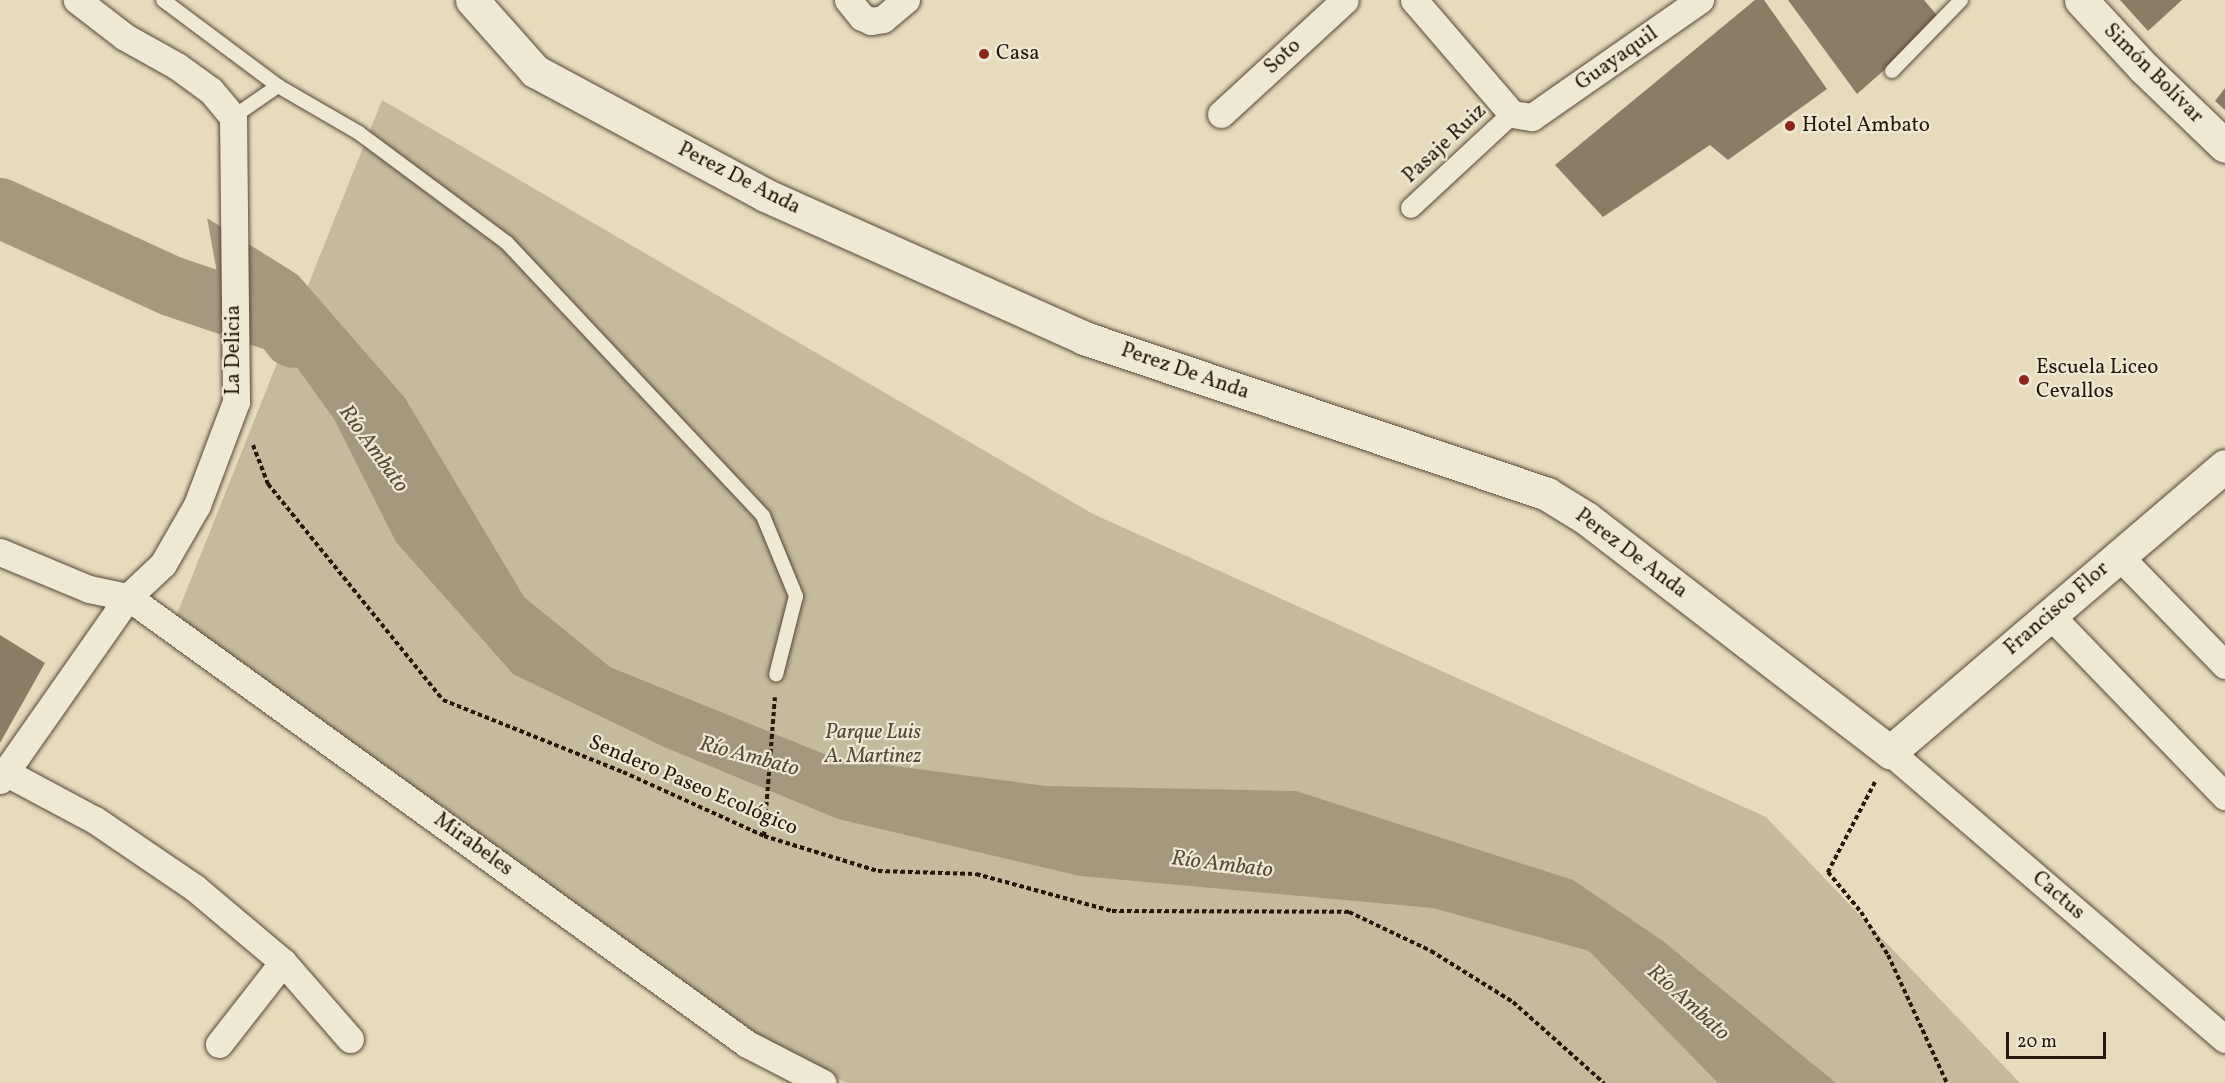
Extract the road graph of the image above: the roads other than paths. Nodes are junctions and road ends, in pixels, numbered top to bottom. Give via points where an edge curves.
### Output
1 (77, 0) edge
2 (163, 0) edge
3 (471, 0) edge
4 (848, 0) edge
5 (906, 0) edge
6 (1345, 0) edge
7 (1414, 0) edge
8 (1700, 0) edge
9 (1961, 0) edge
10 (2081, 0) edge
11 (1892, 71) dead end
12 (278, 86) junction
13 (1221, 114) dead end
14 (1522, 116) junction
15 (233, 128) junction
16 (2225, 146) edge
17 (1411, 208) dead end
18 (2225, 466) edge
19 (0, 552) edge
20 (2119, 556) junction
21 (128, 597) junction
22 (2050, 615) junction
23 (2225, 665) edge
24 (776, 675) road end
25 (1890, 752) junction
26 (3, 776) edge
27 (2225, 796) edge
28 (283, 962) junction
29 (350, 1039) dead end
30 (2225, 1040) edge
31 (219, 1044) dead end
32 (823, 1083) edge

1 - 15 street via 125,37 210,90
2 - 12 lane
3 - 25 main road, Perez De Anda via 536,71 765,195 1084,338 1546,494 1586,518
4 - 5 street via 862,17 871,21 883,19
6 - 13 street, Soto
7 - 14 street
8 - 14 street, Guayaquil
9 - 11 lane
10 - 16 main road, Simón Bolívar
12 - 15 lane
12 - 24 lane via 360,133 507,243 763,516 796,596
14 - 17 street, Pasaje Ruiz
15 - 21 street, La Delicia via 236,402 197,505 163,564
18 - 20 main road, Francisco Flor
19 - 21 street via 89,589
20 - 22 main road, Francisco Flor
20 - 23 street
21 - 26 street, La Delicia
21 - 32 street, Mirabeles via 747,1044
22 - 25 main road, Francisco Flor
22 - 27 street
25 - 30 street, Cactus
26 - 28 street via 104,826 195,888
28 - 29 street
28 - 31 street

